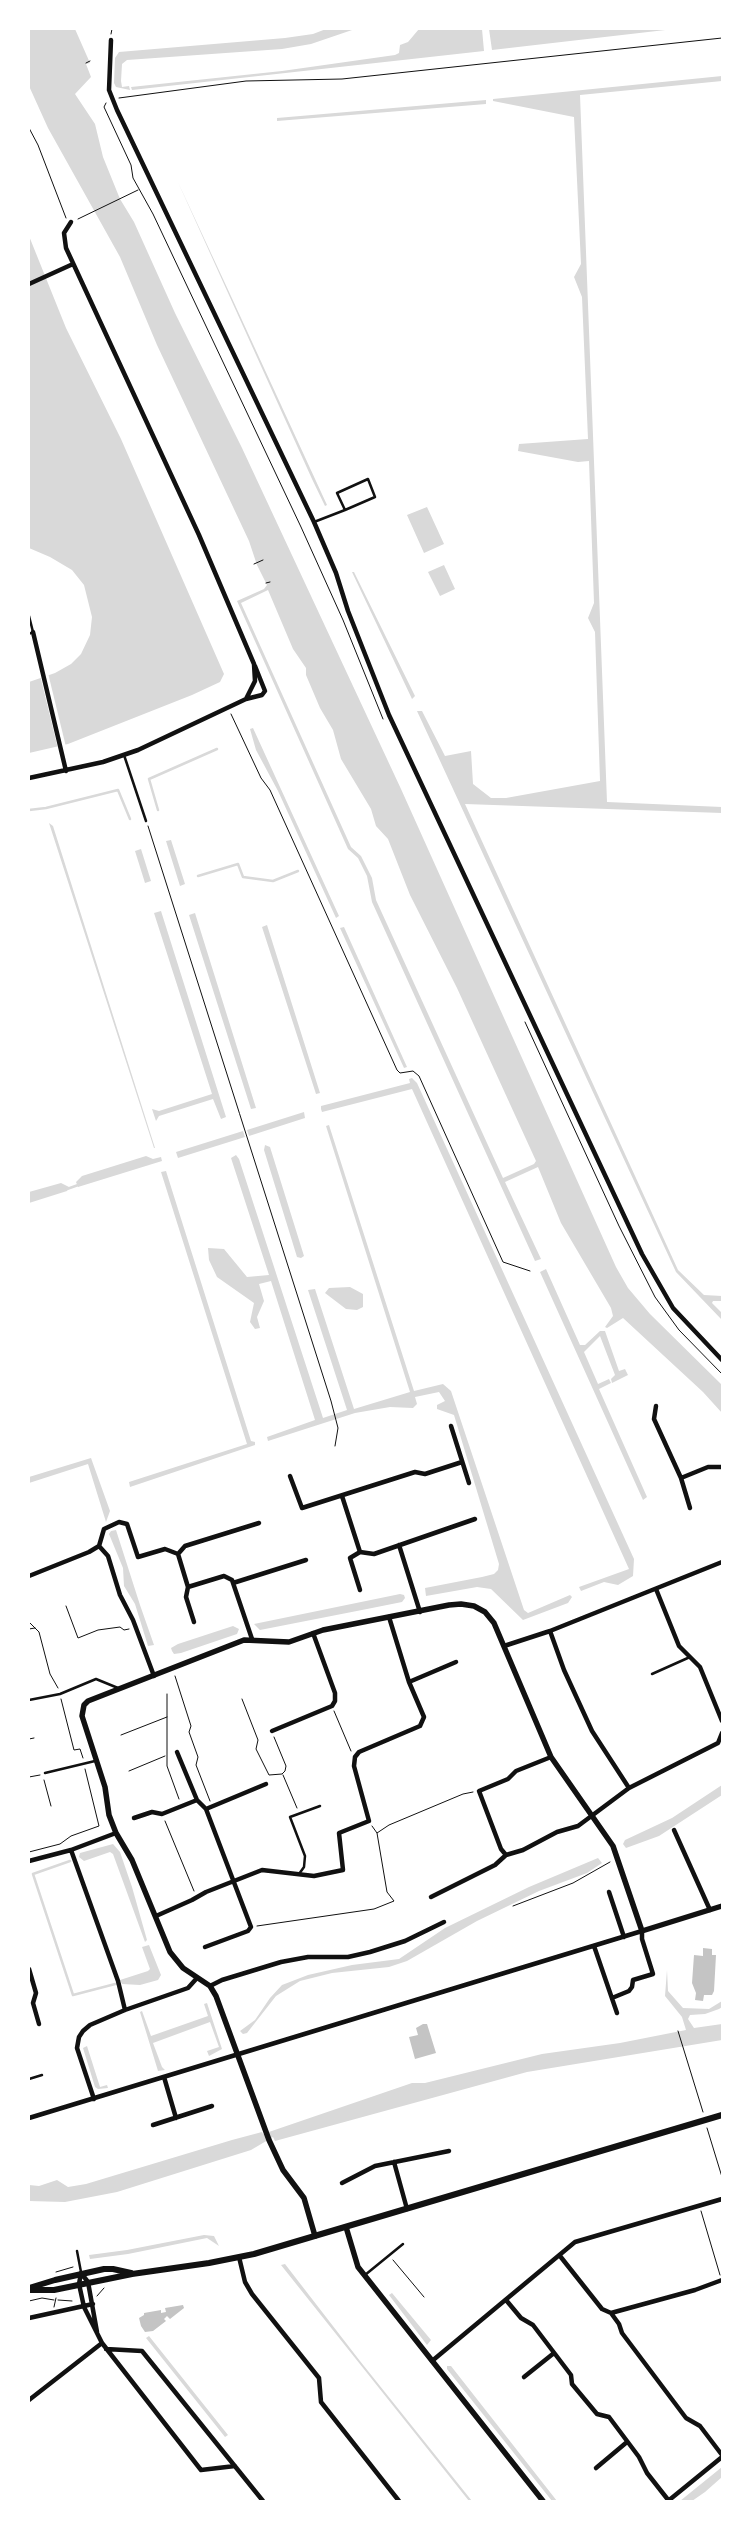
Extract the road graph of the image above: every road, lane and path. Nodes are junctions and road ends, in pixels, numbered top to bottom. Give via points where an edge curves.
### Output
1 (722, 38) edge
2 (111, 40) dead end
3 (90, 60) dead end
4 (86, 63) dead end
5 (113, 100) junction
6 (29, 128) edge
7 (69, 220) junction
8 (73, 264) junction
9 (29, 284) edge
10 (345, 510) junction
11 (314, 522) junction
12 (263, 560) dead end
13 (254, 564) dead end
14 (270, 582) dead end
15 (266, 584) dead end
16 (29, 616) edge
17 (31, 633) edge
18 (254, 664) junction
19 (246, 699) junction
20 (229, 708) junction
21 (124, 755) junction
22 (66, 771) junction
23 (29, 778) edge
24 (146, 821) joint
25 (530, 1271) dead end
26 (722, 1360) edge
27 (656, 1406) dead end
28 (451, 1426) dead end
29 (335, 1446) dead end
30 (462, 1462) junction
31 (722, 1467) edge
32 (290, 1476) dead end
33 (681, 1478) junction
34 (469, 1483) dead end
35 (342, 1496) junction
36 (690, 1508) dead end
37 (475, 1519) dead end
38 (259, 1523) dead end
39 (400, 1545) junction
40 (99, 1546) junction
41 (360, 1552) junction
42 (178, 1554) junction
43 (306, 1560) dead end
44 (722, 1562) edge
45 (29, 1576) edge
46 (233, 1583) junction
47 (188, 1587) junction
48 (656, 1589) junction
49 (360, 1590) dead end
50 (66, 1606) dead end
51 (420, 1612) junction
52 (389, 1617) junction
53 (29, 1622) edge
54 (194, 1622) dead end
55 (36, 1628) junction
56 (135, 1628) junction
57 (29, 1629) edge
58 (550, 1631) junction
59 (313, 1633) junction
60 (252, 1639) junction
61 (504, 1646) junction
62 (690, 1657) junction
63 (456, 1662) dead end
64 (172, 1670) junction
65 (652, 1674) dead end
66 (154, 1676) junction
67 (409, 1682) junction
68 (119, 1689) junction
69 (60, 1694) junction
70 (167, 1694) dead end
71 (242, 1699) dead end
72 (29, 1700) edge
73 (332, 1706) junction
74 (167, 1716) junction
75 (722, 1721) edge
76 (272, 1731) joint
77 (722, 1733) edge
78 (121, 1735) dead end
79 (34, 1738) dead end
80 (29, 1740) edge
81 (177, 1752) dead end
82 (166, 1756) junction
83 (355, 1757) junction
84 (550, 1757) junction
85 (96, 1761) junction
86 (84, 1764) junction
87 (129, 1771) dead end
88 (44, 1774) junction
89 (282, 1774) junction
90 (29, 1777) edge
91 (266, 1784) dead end
92 (629, 1788) junction
93 (479, 1791) junction
94 (197, 1800) junction
95 (51, 1806) dead end
96 (182, 1806) junction
97 (212, 1806) junction
98 (320, 1806) dead end
99 (206, 1809) junction
100 (162, 1814) junction
101 (299, 1814) junction
102 (594, 1816) junction
103 (134, 1818) dead end
104 (369, 1821) junction
105 (674, 1830) dead end
106 (116, 1833) junction
107 (377, 1833) junction
108 (71, 1850) junction
109 (29, 1852) edge
110 (506, 1855) junction
111 (617, 1858) junction
112 (29, 1861) edge
113 (299, 1874) junction
114 (235, 1881) junction
115 (609, 1892) dead end
116 (430, 1897) dead end
117 (197, 1898) junction
118 (513, 1906) dead end
119 (722, 1906) edge
120 (710, 1910) junction
121 (156, 1916) junction
122 (444, 1922) dead end
123 (251, 1927) junction
124 (642, 1931) junction
125 (624, 1937) junction
126 (594, 1946) junction
127 (205, 1947) dead end
128 (29, 1969) edge
129 (197, 1978) junction
130 (210, 1986) junction
131 (612, 1998) junction
132 (125, 2010) junction
133 (617, 2013) dead end
134 (39, 2024) dead end
135 (678, 2031) dead end
136 (237, 2055) junction
137 (688, 2066) dead end
138 (42, 2075) dead end
139 (164, 2077) junction
140 (29, 2079) edge
141 (94, 2099) junction
142 (212, 2106) dead end
143 (722, 2115) edge
144 (29, 2118) edge
145 (176, 2118) junction
146 (153, 2125) dead end
147 (449, 2151) dead end
148 (394, 2162) junction
149 (342, 2183) dead end
150 (722, 2199) edge
151 (699, 2206) junction
152 (407, 2209) junction
153 (346, 2227) junction
154 (315, 2236) junction
155 (403, 2244) dead end
156 (77, 2252) dead end
157 (389, 2256) junction
158 (560, 2256) junction
159 (239, 2257) junction
160 (81, 2273) junction
161 (132, 2274) junction
162 (364, 2276) junction
163 (113, 2278) junction
164 (722, 2281) edge
165 (88, 2282) junction
166 (79, 2284) junction
167 (29, 2289) edge
168 (424, 2296) dead end
169 (92, 2298) junction
170 (56, 2300) junction
171 (83, 2300) junction
172 (506, 2300) junction
173 (29, 2301) edge
174 (92, 2304) junction
175 (84, 2306) junction
176 (55, 2311) junction
177 (611, 2313) junction
178 (29, 2318) edge
179 (97, 2336) junction
180 (102, 2344) junction
181 (106, 2349) junction
182 (554, 2353) junction
183 (432, 2361) junction
184 (524, 2377) dead end
185 (29, 2400) edge
186 (627, 2442) junction
187 (722, 2456) edge
188 (235, 2466) junction
189 (596, 2468) dead end
190 (263, 2501) edge
191 (400, 2501) edge
192 (543, 2501) edge
193 (668, 2501) edge

1 - 5 path via 342,79 246,81
2 - 5 street via 108,80
3 - 4 path
5 - 7 path via 105,103 104,107 131,165 138,190
5 - 11 street
6 - 7 path
7 - 8 street via 64,241
8 - 9 street
8 - 18 street
10 - 10 lane via 338,493 368,479 375,497
10 - 11 lane
11 - 26 street via 389,715 642,1254 673,1308
12 - 13 path
14 - 15 path
16 - 17 lane
17 - 22 street
18 - 19 street via 255,681
18 - 19 street via 265,691 262,695
19 - 20 street
20 - 21 street
20 - 25 path via 261,778 270,790 397,1070 400,1073 414,1070 419,1076 503,1262
21 - 22 street
21 - 24 lane
22 - 23 street
24 - 29 path via 332,1401 338,1428
27 - 33 street via 654,1418
28 - 30 street
30 - 34 street
30 - 35 street via 425,1474 415,1472
31 - 33 street via 708,1467
32 - 35 street via 302,1508
33 - 36 street
35 - 41 street
37 - 39 street
38 - 42 street via 185,1546
39 - 41 street via 374,1554
39 - 51 street
40 - 42 street via 104,1529 119,1522 127,1524 138,1557 165,1549
40 - 45 street via 80,1557
40 - 56 street via 108,1556
41 - 49 street via 350,1558
42 - 47 street
43 - 46 street
44 - 48 street
46 - 47 street via 224,1576
46 - 60 street
47 - 54 street via 186,1597
48 - 58 street
48 - 62 street via 679,1646
50 - 56 path via 78,1638 98,1630
51 - 52 street
51 - 61 street via 461,1604 474,1606 494,1623
52 - 59 street
52 - 67 street
53 - 55 path
55 - 57 path
55 - 69 path via 50,1674
56 - 66 street
58 - 61 street
58 - 92 street via 592,1731
59 - 60 street via 283,1643
59 - 73 street via 335,1693
60 - 64 street via 231,1644
61 - 84 street
62 - 65 lane
62 - 75 street via 700,1667
63 - 67 street
64 - 66 street
64 - 97 path via 191,1726 189,1732 198,1757 196,1764
66 - 68 street
67 - 83 street via 424,1717 420,1726 359,1752
68 - 69 lane via 96,1679
68 - 85 street via 84,1705 82,1716
69 - 72 lane
69 - 86 path via 74,1750 80,1749
70 - 74 path
71 - 89 path via 258,1740 256,1748 269,1775
73 - 76 street
73 - 83 path
74 - 78 path
74 - 82 path
76 - 89 path via 286,1766
77 - 92 street via 718,1743
79 - 80 path
81 - 94 street
82 - 87 path
82 - 96 path via 167,1769
83 - 104 street via 354,1766
84 - 93 street
84 - 102 street
85 - 86 lane
85 - 106 street
86 - 88 lane
86 - 109 path via 99,1826 71,1836 60,1844
88 - 90 path
88 - 95 path
89 - 101 path
91 - 97 street
92 - 102 street
93 - 107 path via 463,1794
93 - 110 street
94 - 96 street
94 - 99 street
96 - 100 street
97 - 99 street
98 - 101 lane
99 - 114 street
100 - 103 street via 152,1812
100 - 117 path
101 - 113 lane via 290,1817 305,1856 304,1867
102 - 110 street via 578,1826
102 - 111 street
104 - 107 path
104 - 113 street via 338,1833 343,1870 314,1876
105 - 120 street
106 - 108 street
106 - 121 street via 132,1860
107 - 123 path via 387,1892 394,1901 374,1909
108 - 112 street
108 - 132 street
110 - 116 street via 495,1865
111 - 118 path via 573,1883
111 - 124 street
113 - 114 street via 262,1870
114 - 117 street
114 - 123 street
115 - 125 street
117 - 121 street
119 - 120 street
120 - 124 street
121 - 129 street via 173,1956
122 - 130 street via 405,1942 370,1952 348,1957 294,1959
123 - 127 street
124 - 125 street
124 - 131 street via 653,1974 632,1980 629,1991
125 - 126 street
126 - 131 street
126 - 136 street
128 - 134 street via 36,1993 33,2003
129 - 130 street
129 - 132 street via 188,1988
130 - 136 street
131 - 133 street
132 - 141 street via 90,2024 79,2037 79,2055
135 - 137 path
136 - 139 street
136 - 154 street via 269,2140 284,2170 304,2198
138 - 140 lane
139 - 141 street
139 - 145 street
141 - 144 street
142 - 145 street
143 - 152 main road
145 - 146 street
147 - 148 street
148 - 149 street via 375,2166
148 - 152 street
150 - 151 street
151 - 158 street via 575,2242
151 - 164 path
152 - 153 main road
153 - 154 main road
153 - 162 street via 356,2264
154 - 159 main road
155 - 157 lane
156 - 160 lane
157 - 162 lane
157 - 168 path
158 - 172 street
158 - 177 street via 602,2309
159 - 161 main road
159 - 191 street via 245,2282 252,2294 318,2378 321,2402
160 - 161 main road via 113,2269
160 - 165 street
160 - 166 street
160 - 167 main road
161 - 163 main road
162 - 183 street
163 - 165 main road
163 - 169 path via 100,2294
164 - 177 street
165 - 166 main road
165 - 169 street
166 - 167 main road via 46,2292
166 - 171 street
169 - 174 street
170 - 171 path
170 - 173 path via 42,2298
170 - 176 path
171 - 175 street
172 - 182 street via 521,2318 533,2325
172 - 183 street
174 - 175 street
174 - 179 street
175 - 176 street
175 - 179 street
176 - 178 street
177 - 187 street via 622,2333 686,2418 700,2426
179 - 180 street
180 - 181 street
180 - 185 street
181 - 188 street via 142,2351
181 - 188 street via 201,2470
182 - 184 street
182 - 186 street via 571,2375 572,2384 597,2414 609,2417
183 - 192 street
186 - 189 street
186 - 193 street
187 - 193 street
188 - 190 street

